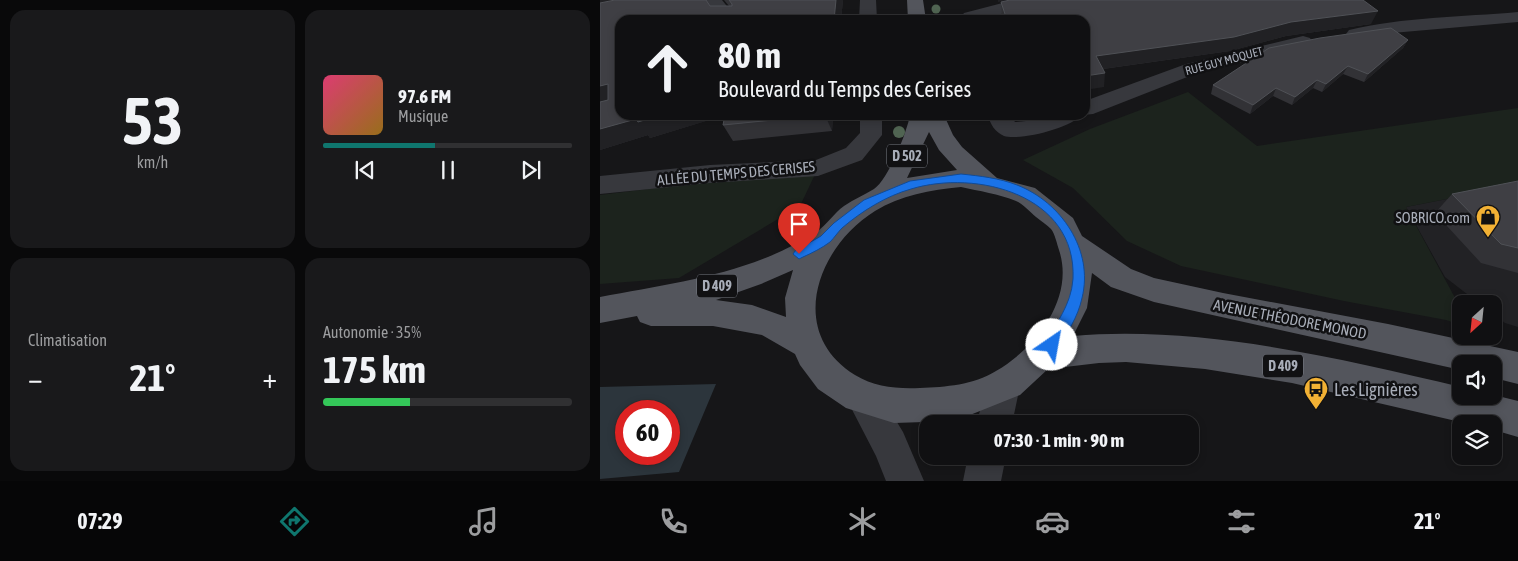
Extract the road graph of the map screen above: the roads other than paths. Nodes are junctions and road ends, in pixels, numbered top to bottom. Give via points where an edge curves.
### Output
1 (713, 0) edge
2 (868, 0) edge
3 (915, 0) edge
4 (965, 0) edge
5 (1033, 0) edge
6 (725, 15) edge
7 (868, 15) edge
8 (916, 15) edge
9 (969, 15) edge
10 (983, 15) edge
11 (1518, 17) edge
12 (1090, 107) edge
13 (870, 120) edge
14 (920, 120) edge
15 (935, 120) edge
16 (1057, 120) edge
17 (1005, 122) edge
18 (986, 180) junction
19 (600, 185) edge
20 (885, 194) junction
21 (825, 240) junction
22 (1073, 244) junction
23 (600, 310) edge
24 (600, 316) edge
25 (806, 344) junction
26 (1045, 355) junction
27 (1518, 368) edge
28 (1003, 386) junction
29 (863, 398) junction
30 (996, 415) edge
31 (1518, 419) edge
32 (985, 465) edge
33 (905, 481) edge
34 (982, 481) edge

1 - 6 street
2 - 7 street
3 - 8 main road
4 - 9 street
5 - 10 street
11 - 12 street, RUE GUY MÔQUET via 1392,28 1286,44 1193,68
13 - 19 street, ALLÉE DU TEMPS DES CERISES via 871,134 854,154 818,168
14 - 20 main road, D 502 via 907,156
15 - 18 main road, D 502 via 952,152
16 - 17 street via 1039,127
18 - 20 main road via 935,180
18 - 22 main road via 1014,188 1039,201 1059,220
20 - 21 main road via 852,214
21 - 23 main road, D 409 via 746,278 703,290
21 - 25 main road via 810,264 800,290 798,308
22 - 26 main road via 1079,279 1076,298 1063,330
22 - 27 main road, AVENUE THÉODORE MONOD via 1121,278 1154,290
24 - 25 main road, D 409 via 671,312 738,316 774,324
25 - 29 main road via 818,366 838,384
26 - 28 main road
26 - 31 main road, D 409 via 1075,348 1107,346 1149,346 1210,354 1297,368
28 - 29 main road via 949,405 921,408 893,406
28 - 30 street
29 - 33 street via 890,445
32 - 34 street

